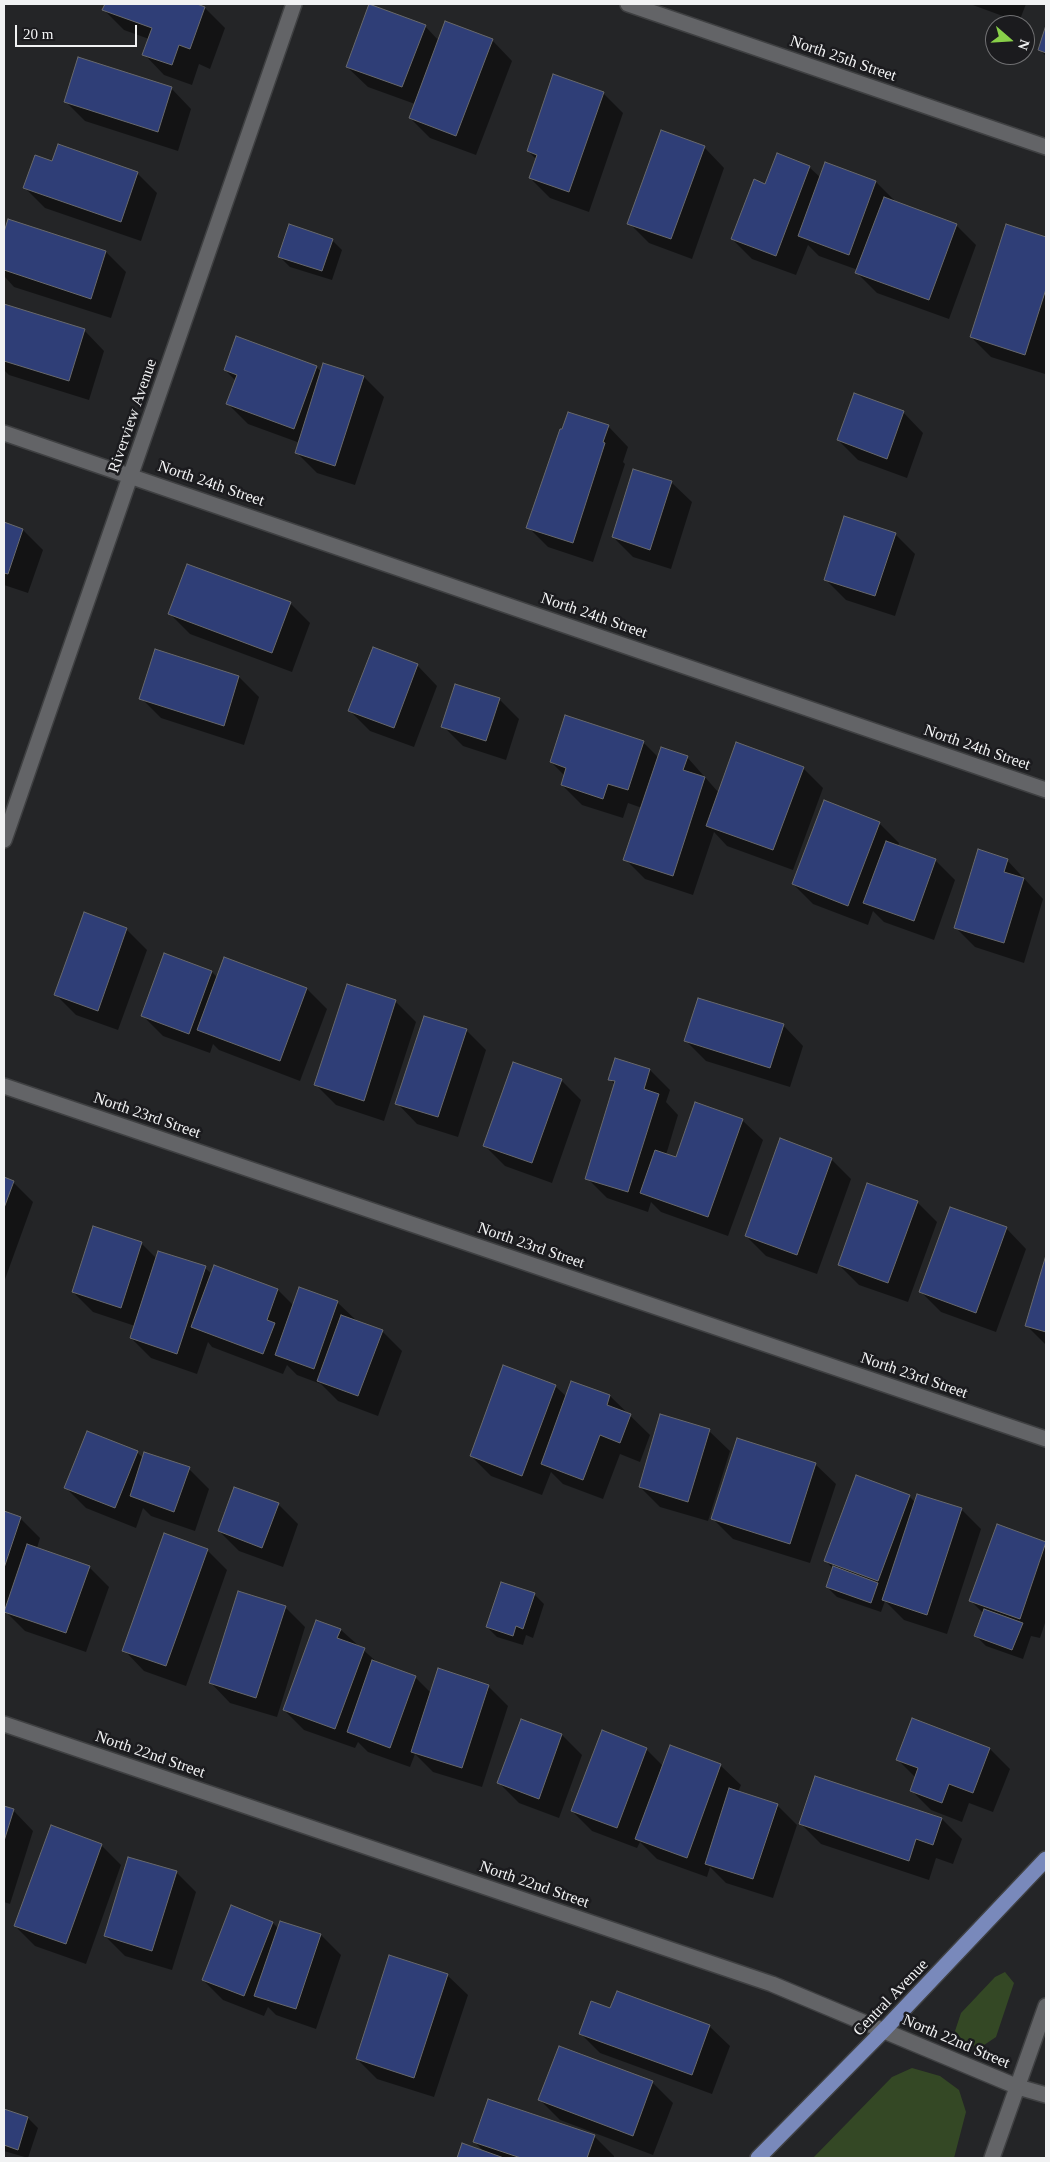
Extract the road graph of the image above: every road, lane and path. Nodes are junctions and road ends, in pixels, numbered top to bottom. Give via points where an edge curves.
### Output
1 (294, 4) edge
2 (628, 4) edge
3 (1046, 147) edge
4 (4, 432) edge
5 (131, 475) junction
6 (1046, 790) edge
7 (4, 840) edge
8 (4, 1086) edge
9 (1046, 1439) edge
10 (4, 1724) edge
11 (1046, 1859) edge
12 (1046, 2006) edge
13 (884, 2030) junction
14 (1018, 2087) junction
15 (1046, 2095) edge
16 (758, 2158) edge
17 (992, 2158) edge

1 - 5 street, Riverview Avenue
2 - 3 street, North 25th Street
4 - 5 street, North 24th Street
5 - 6 street, North 24th Street
5 - 7 street, Riverview Avenue
8 - 9 street, North 23rd Street
10 - 13 street, North 22nd Street via 772,1984
11 - 13 main road, Central Avenue
12 - 14 street
13 - 14 street, North 22nd Street
13 - 16 main road, Central Avenue
14 - 15 street, North 22nd Street
14 - 17 street

